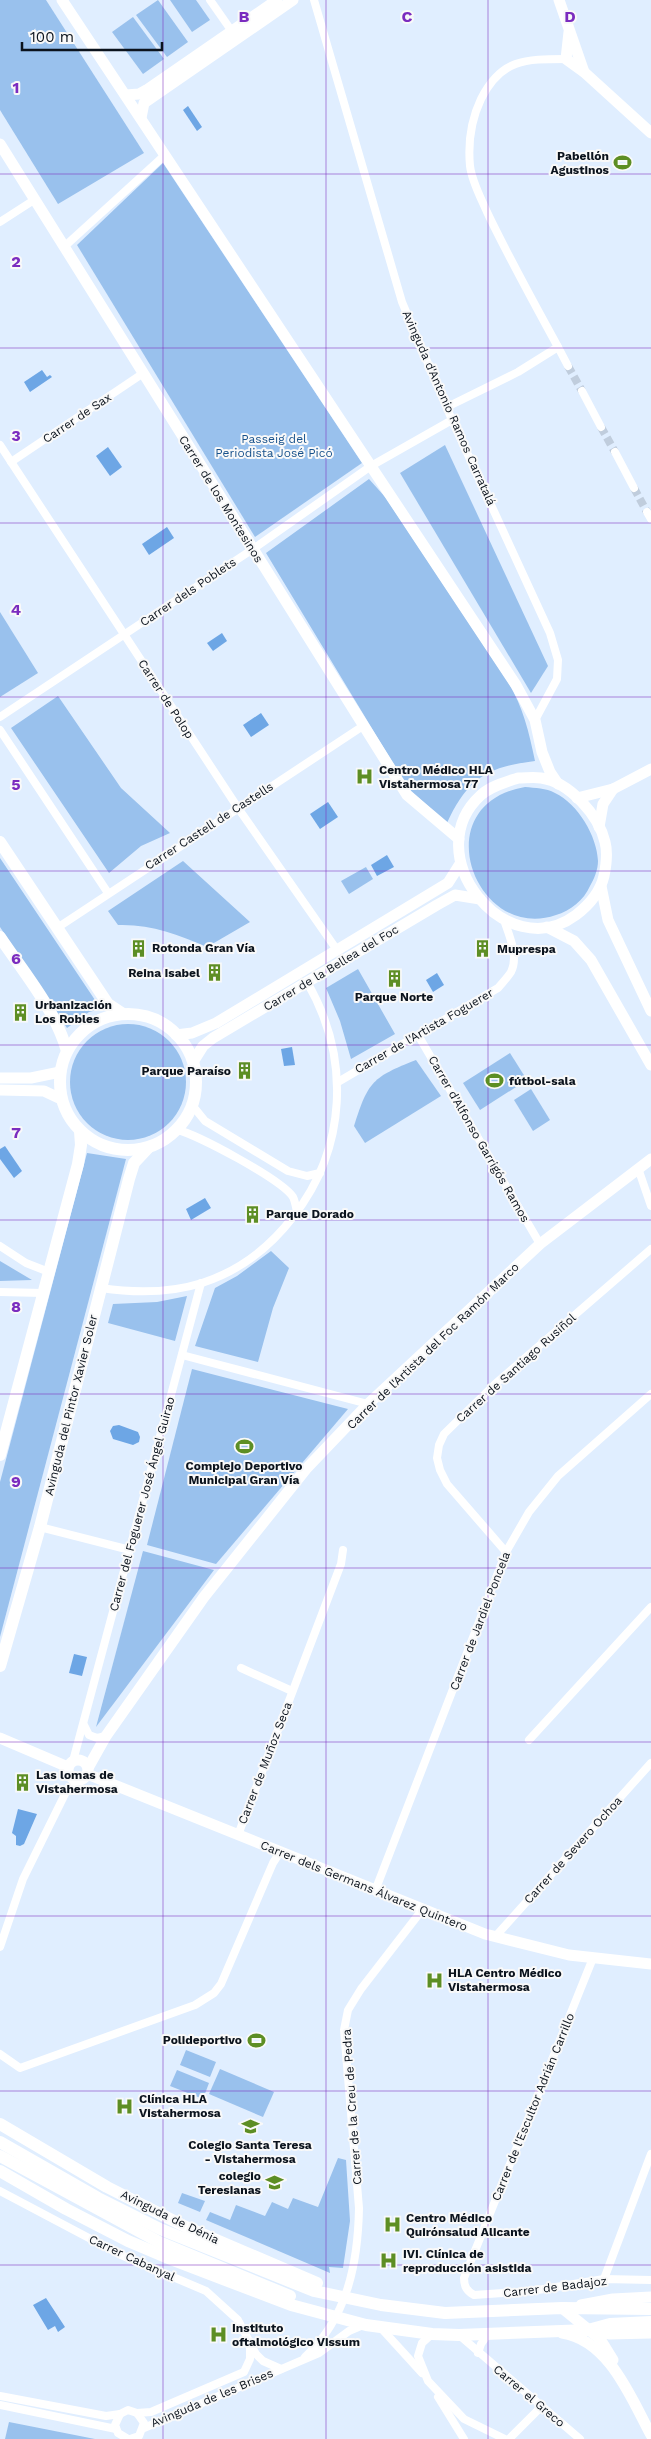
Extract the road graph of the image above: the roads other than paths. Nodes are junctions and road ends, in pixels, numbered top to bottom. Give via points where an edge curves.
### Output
1 (62, 0) edge
2 (210, 0) edge
3 (277, 0) edge
4 (292, 0) edge
5 (314, 0) edge
6 (559, 0) edge
7 (232, 30) junction
8 (569, 32) junction
9 (566, 59) junction
10 (584, 72) junction
11 (126, 95) junction
12 (141, 118) junction
13 (651, 133) edge
14 (0, 144) edge
15 (164, 155) junction
16 (34, 200) junction
17 (0, 222) edge
18 (64, 246) junction
19 (558, 347) junction
20 (568, 366) tunnel mouth
21 (142, 374) junction
22 (582, 391) tunnel mouth
23 (446, 407) junction
24 (452, 420) junction
25 (601, 427) tunnel mouth
26 (0, 446) edge
27 (615, 452) tunnel mouth
28 (11, 462) junction
29 (371, 466) junction
30 (634, 488) tunnel mouth
31 (253, 549) junction
32 (124, 635) junction
33 (0, 717) edge
34 (535, 720) junction
35 (363, 726) junction
36 (0, 730) edge
37 (651, 769) edge
38 (558, 784) junction
39 (613, 790) junction
40 (577, 798) junction
41 (238, 808) junction
42 (599, 827) junction
43 (459, 839) junction
44 (0, 842) edge
45 (460, 864) junction
46 (602, 886) junction
47 (108, 893) junction
48 (480, 899) junction
49 (504, 920) junction
50 (547, 927) junction
51 (57, 928) junction
52 (0, 937) edge
53 (337, 950) junction
54 (307, 982) junction
55 (651, 1012) edge
56 (123, 1014) junction
57 (176, 1034) junction
58 (418, 1035) junction
59 (67, 1051) junction
60 (193, 1062) junction
61 (651, 1065) edge
62 (60, 1072) junction
63 (0, 1078) edge
64 (338, 1082) junction
65 (0, 1090) edge
66 (61, 1098) junction
67 (192, 1105) junction
68 (177, 1130) junction
69 (80, 1131) junction
70 (148, 1148) junction
71 (651, 1159) edge
72 (638, 1168) junction
73 (320, 1173) junction
74 (651, 1206) edge
75 (297, 1212) junction
76 (540, 1244) junction
77 (0, 1246) edge
78 (651, 1249) edge
79 (49, 1272) junction
80 (201, 1283) junction
81 (101, 1288) junction
82 (0, 1292) edge
83 (43, 1294) junction
84 (182, 1356) junction
85 (651, 1394) edge
86 (368, 1404) junction
87 (0, 1454) edge
88 (40, 1527) junction
89 (130, 1550) junction
90 (343, 1550) dead end
91 (506, 1552) junction
92 (651, 1608) edge
93 (0, 1666) edge
94 (241, 1668) dead end
95 (292, 1691) junction
96 (84, 1725) junction
97 (106, 1736) junction
98 (0, 1738) edge
99 (529, 1740) dead end
100 (651, 1763) edge
101 (80, 1769) junction
102 (238, 1835) junction
103 (280, 1852) junction
104 (375, 1891) junction
105 (422, 1910) junction
106 (495, 1937) junction
107 (0, 1947) edge
108 (593, 1958) junction
109 (651, 1964) edge
110 (0, 2054) edge
111 (0, 2124) edge
112 (0, 2142) edge
113 (651, 2154) edge
114 (0, 2156) edge
115 (0, 2170) edge
116 (647, 2173) edge
117 (0, 2190) edge
118 (4, 2195) edge
119 (604, 2279) junction
120 (651, 2280) edge
121 (464, 2284) joint
122 (346, 2297) junction
123 (651, 2297) edge
124 (309, 2308) junction
125 (562, 2308) junction
126 (651, 2308) edge
127 (336, 2317) junction
128 (651, 2322) edge
129 (366, 2325) junction
130 (381, 2328) junction
131 (588, 2330) junction
132 (556, 2332) junction
133 (651, 2333) edge
134 (432, 2334) junction
135 (488, 2334) junction
136 (622, 2334) junction
137 (459, 2335) junction
138 (250, 2340) junction
139 (478, 2353) junction
140 (305, 2357) junction
141 (616, 2366) junction
142 (281, 2369) junction
143 (428, 2381) junction
144 (623, 2384) junction
145 (0, 2396) edge
146 (0, 2405) edge
147 (541, 2407) junction
148 (137, 2413) junction
149 (120, 2414) junction
150 (144, 2428) junction
151 (116, 2429) junction
152 (651, 2435) edge
153 (129, 2439) edge
154 (464, 2439) edge
155 (505, 2439) edge
156 (509, 2439) edge
157 (580, 2439) edge

1 - 11 main road
2 - 7 street
3 - 7 main road
4 - 12 main road via 144,103
5 - 23 street, Avinguda d'Antonio Ramos Carratalá via 402,302
6 - 8 main road
7 - 11 main road via 148,89
8 - 9 main road
8 - 10 main road
9 - 10 main road
9 - 19 street via 534,59 510,64 489,83 476,111 470,136 470,167 475,186
10 - 13 main road
11 - 12 main road
12 - 15 main road
14 - 16 main road, Carrer de los Montesinos
15 - 18 street
15 - 29 main road
16 - 17 street
16 - 18 main road, Carrer de los Montesinos
18 - 21 main road, Carrer de los Montesinos
19 - 20 street
19 - 23 street via 502,381
21 - 28 street, Carrer de Sax
21 - 31 main road, Carrer de los Montesinos
22 - 25 street
23 - 24 street, Avinguda d'Antonio Ramos Carratalá
24 - 29 street, Carrer dels Poblets
24 - 34 street, Avinguda d'Antonio Ramos Carratalá via 550,633 558,660 557,679
26 - 28 street, Carrer de Polop
27 - 30 street
28 - 32 street, Carrer de Polop
29 - 31 street, Carrer dels Poblets
29 - 34 main road via 516,685
31 - 32 street, Carrer dels Poblets
31 - 35 main road, Carrer de los Montesinos
32 - 33 street, Carrer dels Poblets
32 - 41 street, Carrer de Polop
34 - 38 main road via 542,752
35 - 41 street, Carrer Castell de Castells
35 - 43 main road, Carrer de los Montesinos via 407,795
36 - 47 street
37 - 39 main road
38 - 40 main road
38 - 43 main road via 542,778 518,778 499,784 481,795 468,812
39 - 40 main road
39 - 42 main road via 603,804
40 - 42 main road
41 - 47 street, Carrer Castell de Castells
41 - 53 street, Carrer de Polop
42 - 46 main road via 606,843
43 - 45 main road
44 - 51 main road
45 - 48 main road via 471,889
45 - 53 main road, Carrer de la Bellea del Foc via 448,883
46 - 50 main road via 588,906 570,919
46 - 55 main road via 608,920
47 - 51 street, Carrer Castell de Castells
48 - 49 main road
48 - 54 main road, Carrer de la Bellea del Foc via 456,895
49 - 50 main road via 524,927
49 - 58 street, Carrer de l'Artista Foguerer via 512,946 511,972 498,988
50 - 61 main road via 574,941 591,960
51 - 56 main road via 108,1004
52 - 59 main road via 54,1018
53 - 57 main road, Carrer de la Bellea del Foc via 216,1023 192,1033
54 - 60 main road, Carrer de la Bellea del Foc via 213,1038 203,1046
54 - 64 street via 328,1028
56 - 57 main road via 146,1016
56 - 59 main road via 104,1018 87,1027
57 - 60 main road
58 - 64 street, Carrer de l'Artista Foguerer
58 - 76 street, Carrer d'Alfonso Garrigós Ramos
59 - 62 main road
60 - 67 main road via 196,1083
62 - 63 main road via 31,1078
62 - 66 main road
64 - 73 street via 334,1128
65 - 66 main road via 44,1091
66 - 69 main road via 68,1116
67 - 68 main road
67 - 73 street via 205,1121 288,1171 307,1176
68 - 70 main road
68 - 75 street via 190,1132 281,1185 293,1197
69 - 70 main road via 107,1148 133,1151
69 - 79 main road via 78,1164
70 - 81 main road, Avinguda del Pintor Xavier Soler via 134,1162
71 - 72 main road, Carrer de l'Artista del Foc Ramón Marco
72 - 74 street
72 - 76 main road, Carrer de l'Artista del Foc Ramón Marco
73 - 75 street
75 - 80 street via 254,1256 240,1266
76 - 86 main road, Carrer de l'Artista del Foc Ramón Marco
77 - 79 street via 26,1263
78 - 91 street, Carrer de Santiago Rusiñol via 495,1384 444,1434 437,1458 447,1484
79 - 83 main road
80 - 81 street via 150,1291
80 - 84 street, Carrer del Foguerer José Ángel Guirao
81 - 88 main road, Avinguda del Pintor Xavier Soler
82 - 83 street
83 - 87 main road
84 - 86 street
84 - 89 street, Carrer del Foguerer José Ángel Guirao
85 - 91 street, Carrer de Jardiel Poncela via 558,1476 529,1512
86 - 97 main road, Carrer de l'Artista del Foc Ramón Marco via 306,1469 242,1549
88 - 89 street
88 - 93 main road, Avinguda del Pintor Xavier Soler
89 - 96 street, Carrer del Foguerer José Ángel Guirao
90 - 95 street, Carrer de Muñoz Seca via 341,1564
91 - 104 street, Carrer de Jardiel Poncela
92 - 99 street
94 - 95 street, Carrer de Muñoz Seca
95 - 102 street, Carrer de Muñoz Seca
96 - 97 street via 89,1735 97,1738
96 - 101 street, Carrer del Foguerer José Ángel Guirao
97 - 101 main road, Carrer de l'Artista del Foc Ramón Marco
98 - 101 main road, Carrer dels Germans Álvarez Quintero
100 - 106 street, Carrer de Severo Ochoa
101 - 102 main road, Carrer dels Germans Álvarez Quintero
101 - 107 street, Carrer de l'Artista del Foc Ramón Marco via 23,1879
102 - 103 main road, Carrer dels Germans Álvarez Quintero
103 - 104 main road, Carrer dels Germans Álvarez Quintero
103 - 110 street via 227,1972 214,1993 195,2005 20,2068
104 - 105 main road, Carrer dels Germans Álvarez Quintero
105 - 106 main road, Carrer dels Germans Álvarez Quintero
105 - 122 street, Carrer de la Creu de Pedra via 348,2010 344,2030 359,2208 359,2229
106 - 108 main road, Carrer dels Germans Álvarez Quintero via 545,1951
108 - 109 main road, Carrer dels Germans Álvarez Quintero
108 - 121 street, Carrer de l'Escultor Adrián Carrillo
111 - 122 main road, Avinguda de Dénia via 107,2187 178,2223
112 - 122 main road, Avinguda de Dénia via 90,2194 160,2229 314,2291
113 - 116 street
114 - 124 main road, Avinguda de Dénia via 160,2242 294,2297
115 - 124 main road, Avinguda de Dénia via 128,2241 291,2306
116 - 119 street
117 - 118 street, Carrer Cabanyal
118 - 138 street, Carrer Cabanyal via 121,2255 206,2291 238,2320
119 - 120 street, Carrer de Badajoz
119 - 121 street, Carrer de Badajoz via 496,2295 474,2295
122 - 125 main road, Avinguda de Dénia via 414,2311 445,2313
122 - 127 street, Carrer de la Creu de Pedra
123 - 125 main road, Avinguda de Dénia via 614,2299
124 - 127 main road, Avinguda de Dénia
125 - 126 main road, Avinguda de Dénia
125 - 131 main road
127 - 129 main road, Avinguda de Dénia
127 - 140 street, Avinguda de les Brises via 321,2343
128 - 131 main road, Avinguda de Dénia via 610,2324
129 - 130 main road, Avinguda de Dénia
129 - 140 street, Avinguda de les Brises via 349,2331 319,2353
130 - 134 main road, Avinguda de Dénia
130 - 143 street
131 - 132 main road, Avinguda de Dénia
131 - 136 main road, Avinguda de Dénia
131 - 141 main road via 600,2339
132 - 135 main road, Avinguda de Dénia
132 - 144 main road via 580,2338 591,2345 602,2354
133 - 136 main road, Avinguda de Dénia
134 - 137 main road, Avinguda de Dénia
134 - 143 street via 422,2343 418,2356
135 - 137 main road, Avinguda de Dénia
135 - 139 street
136 - 141 main road via 613,2345
137 - 139 street, Carrer el Greco
138 - 142 street, Avinguda de les Brises via 263,2361
138 - 148 street, Avinguda de les Brises via 250,2359 244,2372 151,2412
139 - 147 street, Carrer el Greco
140 - 142 street, Avinguda de les Brises
141 - 144 main road
142 - 150 street, Avinguda de les Brises
143 - 154 street
143 - 155 street via 464,2419
144 - 152 main road
145 - 149 street via 106,2416
146 - 151 street
147 - 156 street
147 - 157 street, Carrer el Greco
148 - 149 street via 128,2410
148 - 150 street via 143,2419
149 - 151 street
150 - 153 street via 138,2436
151 - 153 street

